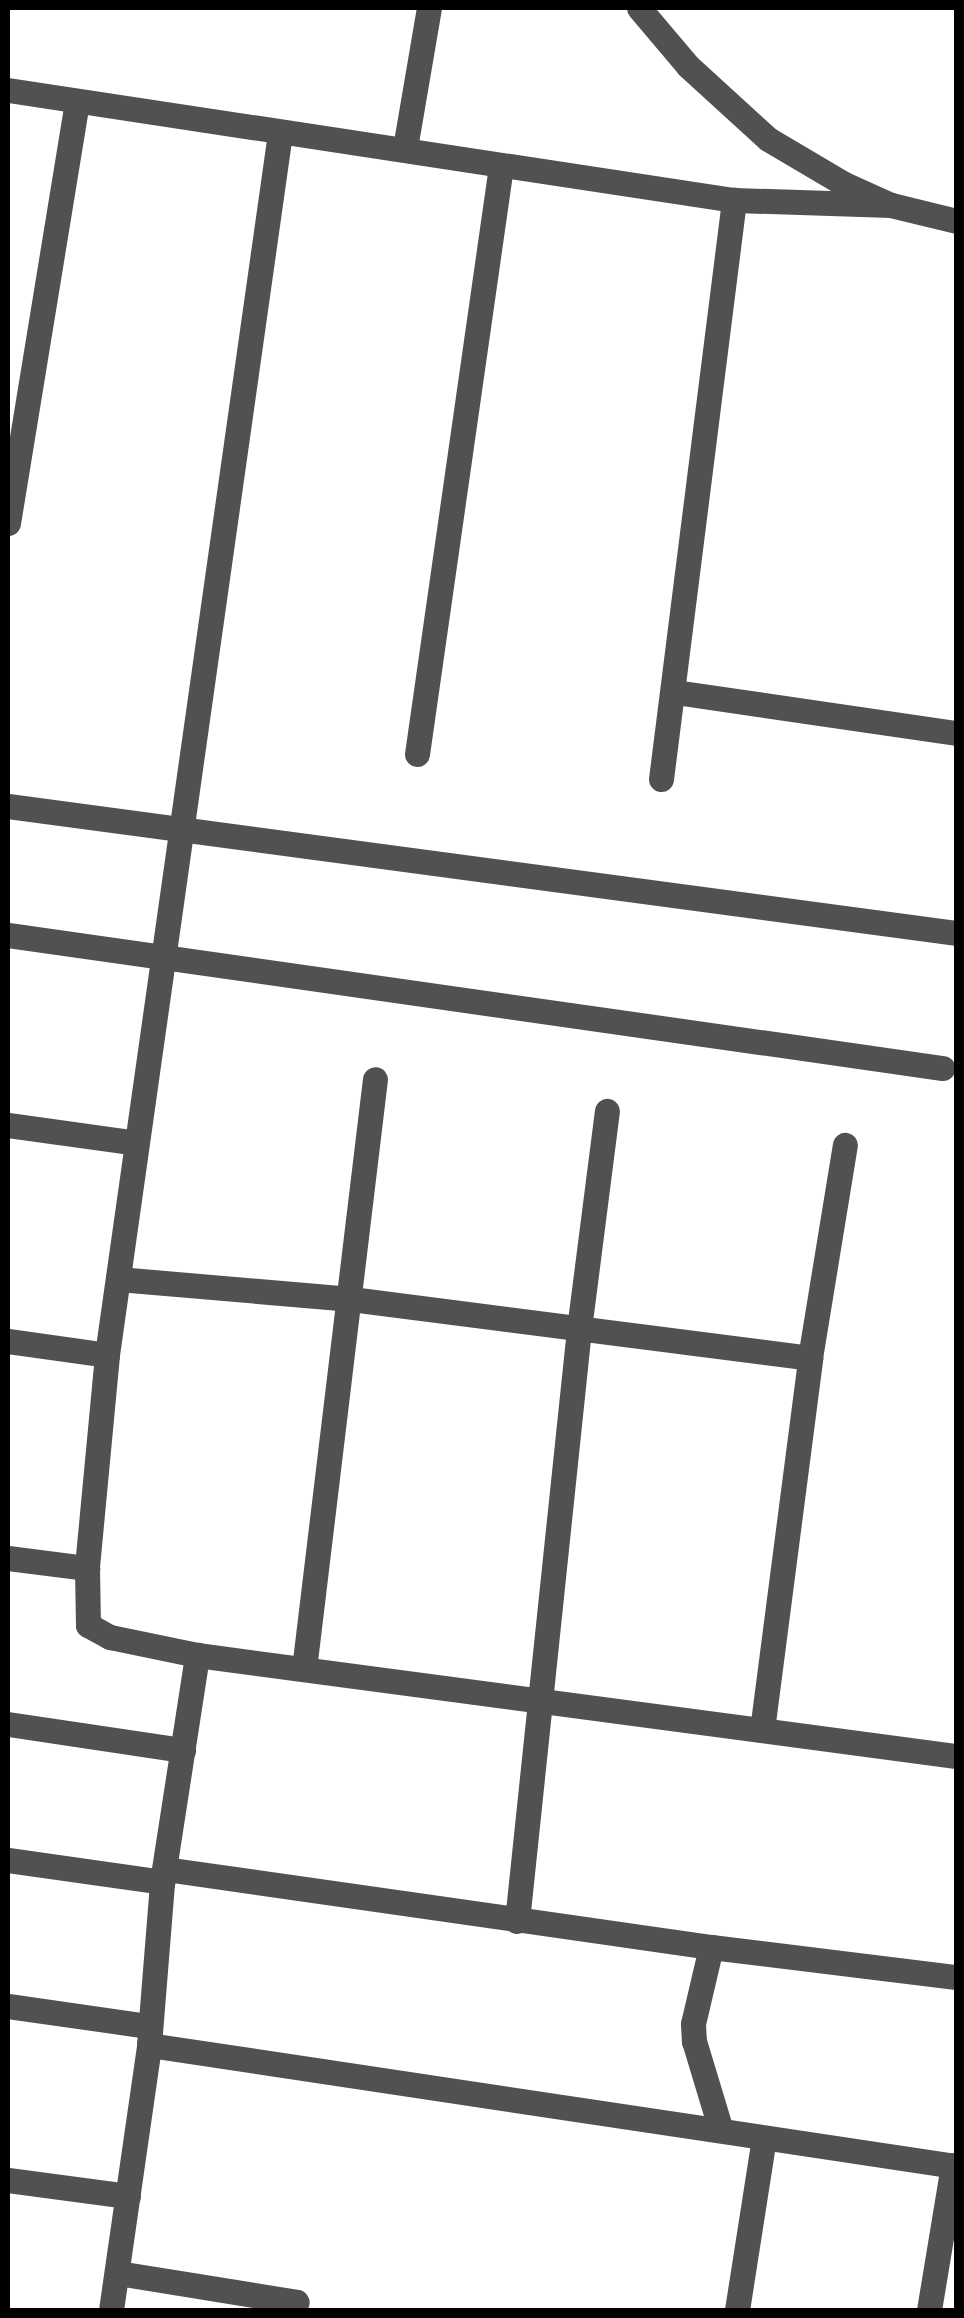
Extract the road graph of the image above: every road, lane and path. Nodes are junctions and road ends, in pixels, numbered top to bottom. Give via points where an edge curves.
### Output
1 (429, 8) edge
2 (639, 8) edge
3 (8, 90) edge
4 (77, 102) junction
5 (280, 133) junction
6 (406, 148) junction
7 (501, 166) junction
8 (734, 200) junction
9 (891, 205) junction
10 (956, 221) edge
11 (8, 522) edge
12 (675, 692) junction
13 (956, 732) edge
14 (417, 754) dead end
15 (661, 778) dead end
16 (8, 806) edge
17 (181, 831) junction
18 (956, 933) edge
19 (8, 935) edge
20 (164, 957) junction
21 (944, 1068) dead end
22 (375, 1079) dead end
23 (607, 1111) dead end
24 (8, 1125) edge
25 (137, 1144) junction
26 (845, 1145) dead end
27 (118, 1279) junction
28 (350, 1299) junction
29 (579, 1329) junction
30 (8, 1341) edge
31 (107, 1356) junction
32 (810, 1358) junction
33 (8, 1558) edge
34 (87, 1568) junction
35 (197, 1655) junction
36 (304, 1668) junction
37 (538, 1702) junction
38 (8, 1724) edge
39 (762, 1730) junction
40 (183, 1750) junction
41 (956, 1756) edge
42 (8, 1860) edge
43 (164, 1875) junction
44 (518, 1921) junction
45 (711, 1948) junction
46 (956, 1977) edge
47 (8, 2006) edge
48 (149, 2036) junction
49 (720, 2127) junction
50 (764, 2138) junction
51 (955, 2166) edge
52 (8, 2180) edge
53 (128, 2196) junction
54 (118, 2273) junction
55 (296, 2302) dead end
56 (111, 2310) edge
57 (737, 2310) edge
58 (928, 2310) edge

1 - 6 street
2 - 9 street via 688,66 768,139
3 - 4 street
4 - 5 street
4 - 11 street
5 - 6 street
5 - 17 street
6 - 7 street
7 - 8 street
7 - 14 street
8 - 9 street
8 - 12 street
9 - 10 street
12 - 13 street
12 - 15 street
16 - 17 street
17 - 18 street
17 - 20 street
19 - 20 street
20 - 21 street
20 - 25 street
22 - 28 street
23 - 29 street
24 - 25 street
25 - 27 street
26 - 32 street
27 - 28 street
27 - 31 street
28 - 29 street
28 - 36 street
29 - 32 street
29 - 37 street
30 - 31 street
31 - 34 street
32 - 39 street
33 - 34 street
34 - 35 street via 88,1625 110,1637
35 - 36 street
35 - 40 street
36 - 37 street
37 - 39 street
37 - 44 street
38 - 40 street
39 - 41 street
40 - 43 street
42 - 43 street
43 - 44 street
43 - 48 street
44 - 45 street
45 - 46 street
45 - 49 street via 693,2024
47 - 48 street
48 - 49 street
48 - 53 street
49 - 50 street
50 - 51 street
50 - 57 street
51 - 58 street
52 - 53 street
53 - 54 street
54 - 55 street
54 - 56 street

